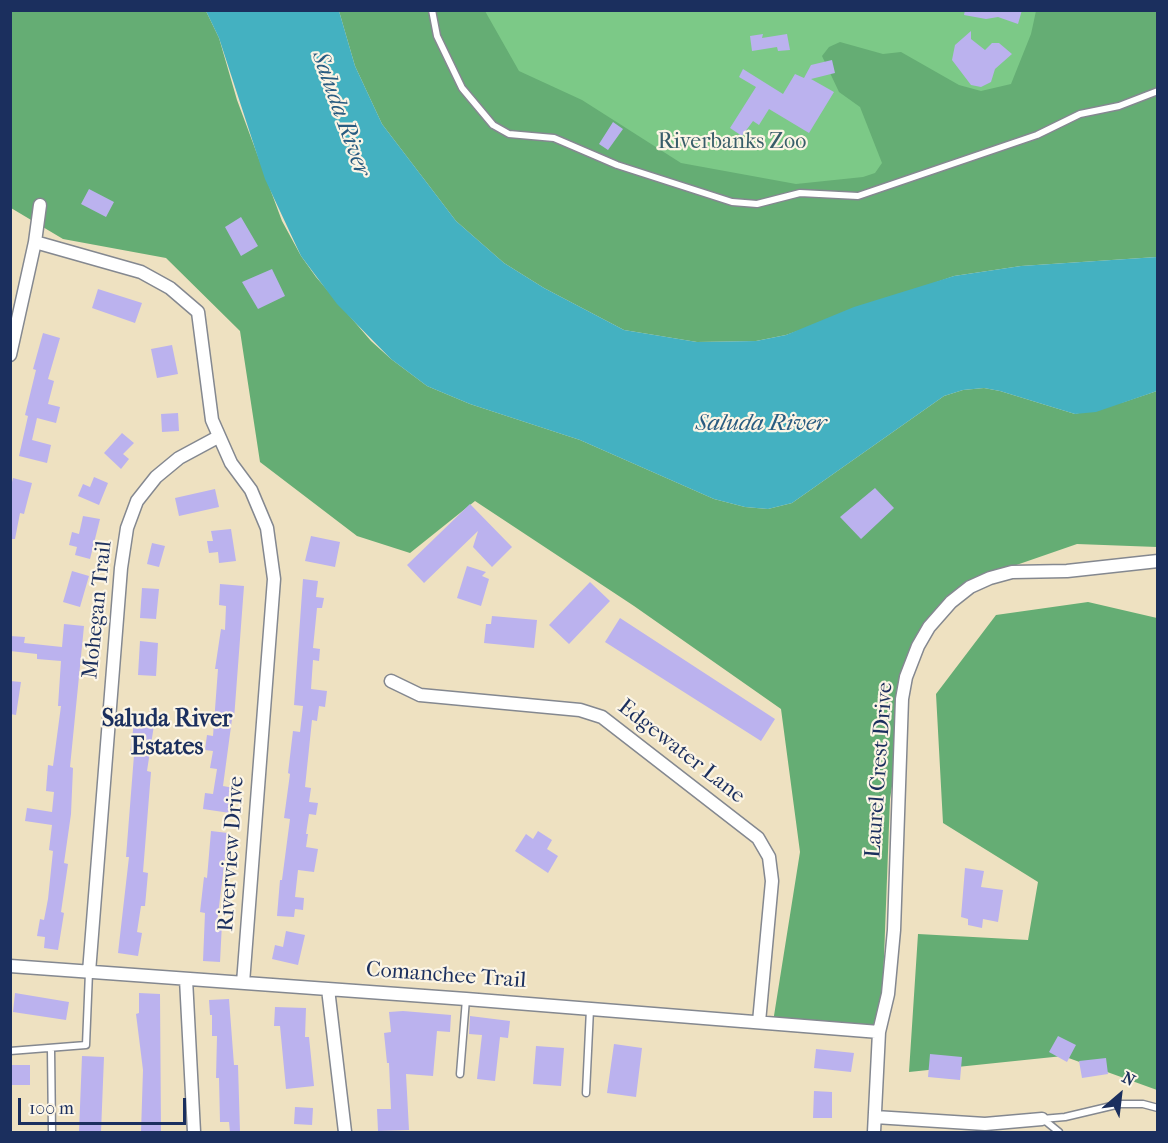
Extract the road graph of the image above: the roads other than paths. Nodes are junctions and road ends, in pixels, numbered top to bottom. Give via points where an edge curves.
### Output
1 (432, 10) edge
2 (1158, 91) edge
3 (40, 204) dead end
4 (35, 242) junction
5 (10, 355) edge
6 (218, 437) junction
7 (1158, 561) edge
8 (391, 681) dead end
9 (10, 966) edge
10 (89, 972) junction
11 (186, 979) junction
12 (243, 983) junction
13 (328, 989) junction
14 (466, 999) junction
15 (590, 1008) junction
16 (759, 1022) junction
17 (879, 1032) junction
18 (51, 1049) junction
19 (10, 1051) edge
20 (460, 1074) dead end
21 (586, 1093) dead end
22 (1158, 1108) edge
23 (875, 1117) junction
24 (1042, 1119) junction
25 (52, 1132) edge
26 (194, 1132) edge
27 (345, 1132) edge
28 (874, 1132) edge
29 (1059, 1132) edge

1 - 2 lane via 437,36 462,87 494,125 509,134 554,138 617,165 732,202 757,204 800,193 858,196 1037,135 1080,114 1119,106
3 - 4 street
4 - 5 street
4 - 6 street, Riverview Drive via 141,272 170,288 198,312 207,397
6 - 10 street, Mohegan Trail via 179,458 156,477 137,501 127,528
6 - 12 street, Riverview Drive via 251,490 267,528 274,579
7 - 17 street, Laurel Crest Drive via 1067,571 1012,572 990,578 951,602 929,627 906,677 902,699 894,930 888,994
8 - 16 street, Edgewater Lane via 420,695 592,712 758,838 769,857 772,881
9 - 10 street, Comanchee Trail
10 - 11 street, Comanchee Trail
10 - 18 lane via 86,1045
11 - 12 street, Comanchee Trail
11 - 26 street
12 - 13 street, Comanchee Trail
13 - 14 street, Comanchee Trail
13 - 27 street
14 - 15 street, Comanchee Trail
14 - 20 lane
15 - 16 street, Comanchee Trail
15 - 21 lane
16 - 17 street, Comanchee Trail
17 - 23 street, Laurel Crest Drive
18 - 19 lane
18 - 25 lane
22 - 24 lane via 1120,1104
23 - 24 street via 985,1124
23 - 28 street, Laurel Crest Drive
24 - 29 lane

